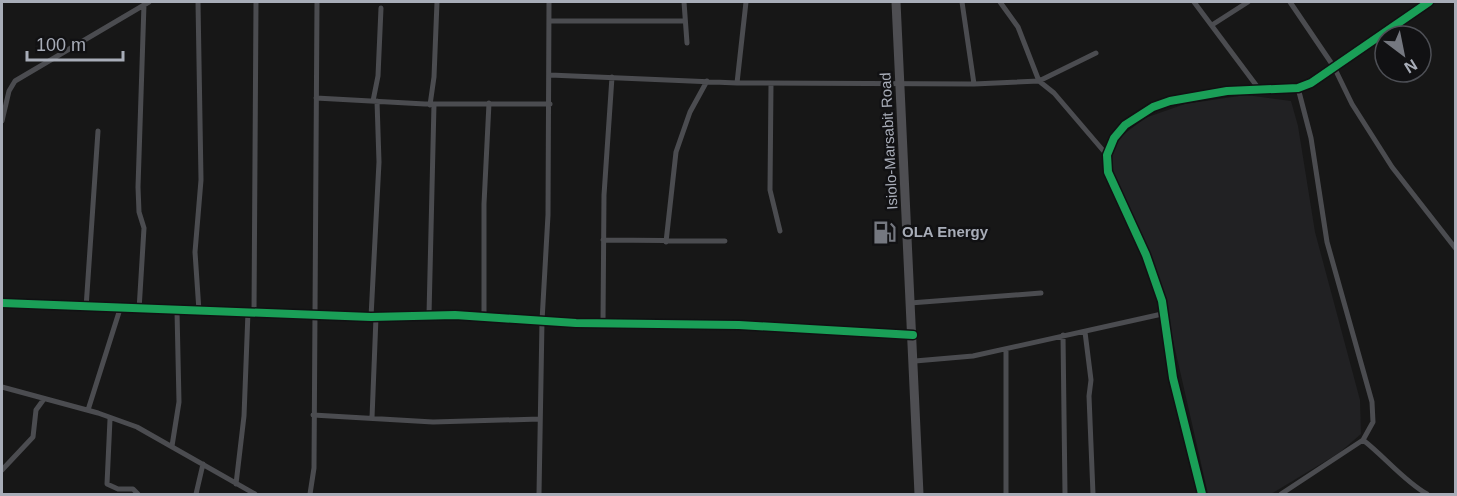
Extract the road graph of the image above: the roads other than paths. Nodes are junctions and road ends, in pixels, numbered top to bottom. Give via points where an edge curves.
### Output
1 (198, 2) edge
2 (256, 2) edge
3 (317, 2) edge
4 (437, 2) edge
5 (549, 2) edge
6 (684, 2) edge
7 (746, 2) edge
8 (896, 2) edge
9 (962, 2) edge
10 (1008, 2) edge
11 (1194, 2) edge
12 (1248, 2) edge
13 (1290, 2) edge
14 (1429, 2) edge
15 (146, 3) edge
16 (1001, 3) edge
17 (381, 8) dead end
18 (550, 21) junction
19 (684, 21) junction
20 (1212, 25) junction
21 (687, 43) dead end
22 (1096, 53) dead end
23 (1334, 67) junction
24 (550, 75) junction
25 (612, 77) junction
26 (707, 81) junction
27 (1040, 81) junction
28 (737, 83) junction
29 (771, 84) junction
30 (974, 84) junction
31 (901, 85) junction
32 (1298, 88) junction
33 (1259, 89) junction
34 (316, 98) junction
35 (375, 101) junction
36 (489, 103) junction
37 (432, 104) junction
38 (550, 104) junction
39 (2, 121) edge
40 (98, 131) dead end
41 (1107, 155) junction
42 (780, 231) dead end
43 (603, 240) junction
44 (725, 241) dead end
45 (666, 242) junction
46 (1455, 249) edge
47 (1041, 293) dead end
48 (2, 303) edge
49 (910, 303) junction
50 (86, 308) junction
51 (120, 309) junction
52 (139, 310) junction
53 (177, 311) junction
54 (199, 311) junction
55 (251, 312) junction
56 (314, 313) junction
57 (1162, 314) junction
58 (429, 315) junction
59 (374, 317) junction
60 (484, 317) junction
61 (542, 321) junction
62 (603, 323) junction
63 (1085, 332) junction
64 (914, 335) junction
65 (1063, 335) junction
66 (1006, 349) junction
67 (915, 361) junction
68 (2, 387) edge
69 (44, 399) junction
70 (88, 410) junction
71 (313, 415) junction
72 (372, 418) junction
73 (110, 419) junction
74 (540, 419) junction
75 (1363, 440) junction
76 (172, 446) junction
77 (203, 464) junction
78 (2, 470) edge
79 (236, 484) junction
80 (248, 493) edge
81 (138, 495) edge
82 (196, 495) edge
83 (255, 495) edge
84 (310, 495) edge
85 (539, 495) edge
86 (919, 495) edge
87 (1006, 495) edge
88 (1065, 495) edge
89 (1093, 495) edge
90 (1202, 495) edge
91 (1281, 495) edge
92 (1426, 495) edge

1 - 54 street via 201,180 195,252
2 - 55 street
3 - 34 street
4 - 37 street
5 - 18 street
6 - 19 street
7 - 28 street
8 - 31 highway, Isiolo-Marsabit Road
9 - 30 street
10 - 16 street
11 - 20 street
12 - 20 street
13 - 23 street
14 - 23 street
15 - 39 street via 15,81
15 - 52 street via 138,187 144,228
16 - 27 street via 1018,27
17 - 35 street
18 - 19 street
18 - 24 street
19 - 21 street
20 - 33 street
22 - 27 street
23 - 32 street
23 - 46 street via 1392,167
24 - 25 street
24 - 38 street
25 - 26 street
25 - 43 street
26 - 28 street
26 - 45 street via 676,152
27 - 30 street
27 - 41 street
28 - 29 street
29 - 31 street
29 - 42 street via 770,190
30 - 31 street
31 - 49 highway, Isiolo-Marsabit Road
32 - 33 street
32 - 75 street via 1311,138 1327,242 1372,402 1372,422
33 - 41 street via 1185,96 1154,107 1121,129
34 - 35 street
34 - 56 street
35 - 37 street
35 - 59 street via 379,162
36 - 37 street
36 - 38 street
36 - 60 street via 483,226
37 - 58 street
38 - 61 street
40 - 50 street
41 - 57 street via 1108,172 1152,268
43 - 45 street
43 - 62 street
44 - 45 street
47 - 49 street
48 - 50 street
49 - 64 highway, Isiolo-Marsabit Road
50 - 51 street
51 - 52 street
51 - 70 street
52 - 53 street
53 - 54 street
53 - 76 street via 179,402
54 - 55 street
55 - 56 street
55 - 79 street
56 - 59 street
56 - 71 street
57 - 63 street
57 - 90 street via 1173,378
58 - 59 street
58 - 60 street
59 - 72 street
60 - 61 street
61 - 62 street
61 - 74 street
62 - 64 street via 739,325
63 - 65 street
63 - 89 street via 1091,380
64 - 67 highway, Isiolo-Marsabit Road
65 - 66 street
65 - 88 street
66 - 67 street
66 - 87 street
67 - 86 highway, Isiolo-Marsabit Road
68 - 69 street
69 - 70 street
69 - 78 street via 36,410 33,437
70 - 73 street
71 - 72 street
71 - 84 street
72 - 74 street via 433,422
73 - 76 street via 137,427
73 - 81 street via 107,484 132,489
74 - 85 street
75 - 91 street
75 - 92 street
76 - 77 street
77 - 79 street
77 - 82 street
79 - 80 street
80 - 83 street

